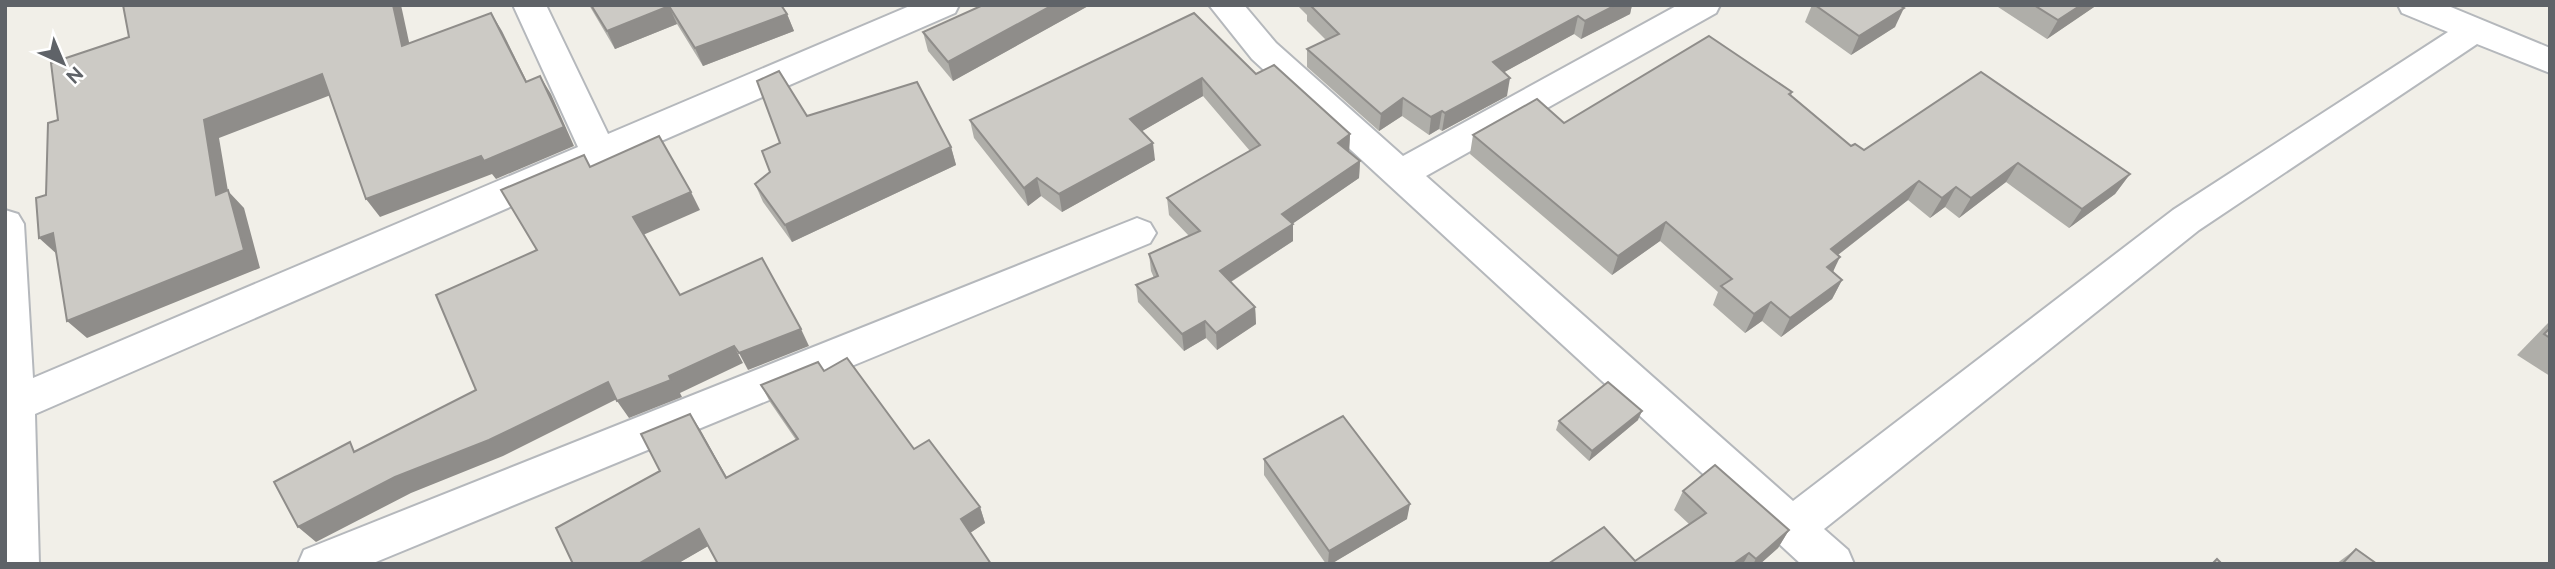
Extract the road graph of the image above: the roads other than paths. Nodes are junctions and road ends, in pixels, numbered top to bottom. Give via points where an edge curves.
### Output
1 (529, 5) edge
2 (943, 5) edge
3 (1226, 5) edge
4 (1704, 5) edge
5 (2414, 5) edge
6 (2473, 31) junction
7 (2550, 61) edge
8 (599, 153) junction
9 (1400, 174) junction
10 (5, 224) edge
11 (1137, 233) dead end
12 (8, 330) edge
13 (14, 404) junction
14 (1793, 527) junction
15 (17, 564) edge
16 (320, 564) edge
17 (1832, 564) edge

1 - 8 street
2 - 8 street
3 - 9 street via 1264,51
4 - 9 street
5 - 6 street
6 - 7 street
6 - 14 street via 2186,220
8 - 13 street
9 - 14 street
10 - 12 street
11 - 16 street
12 - 13 street
13 - 15 street
14 - 17 street

